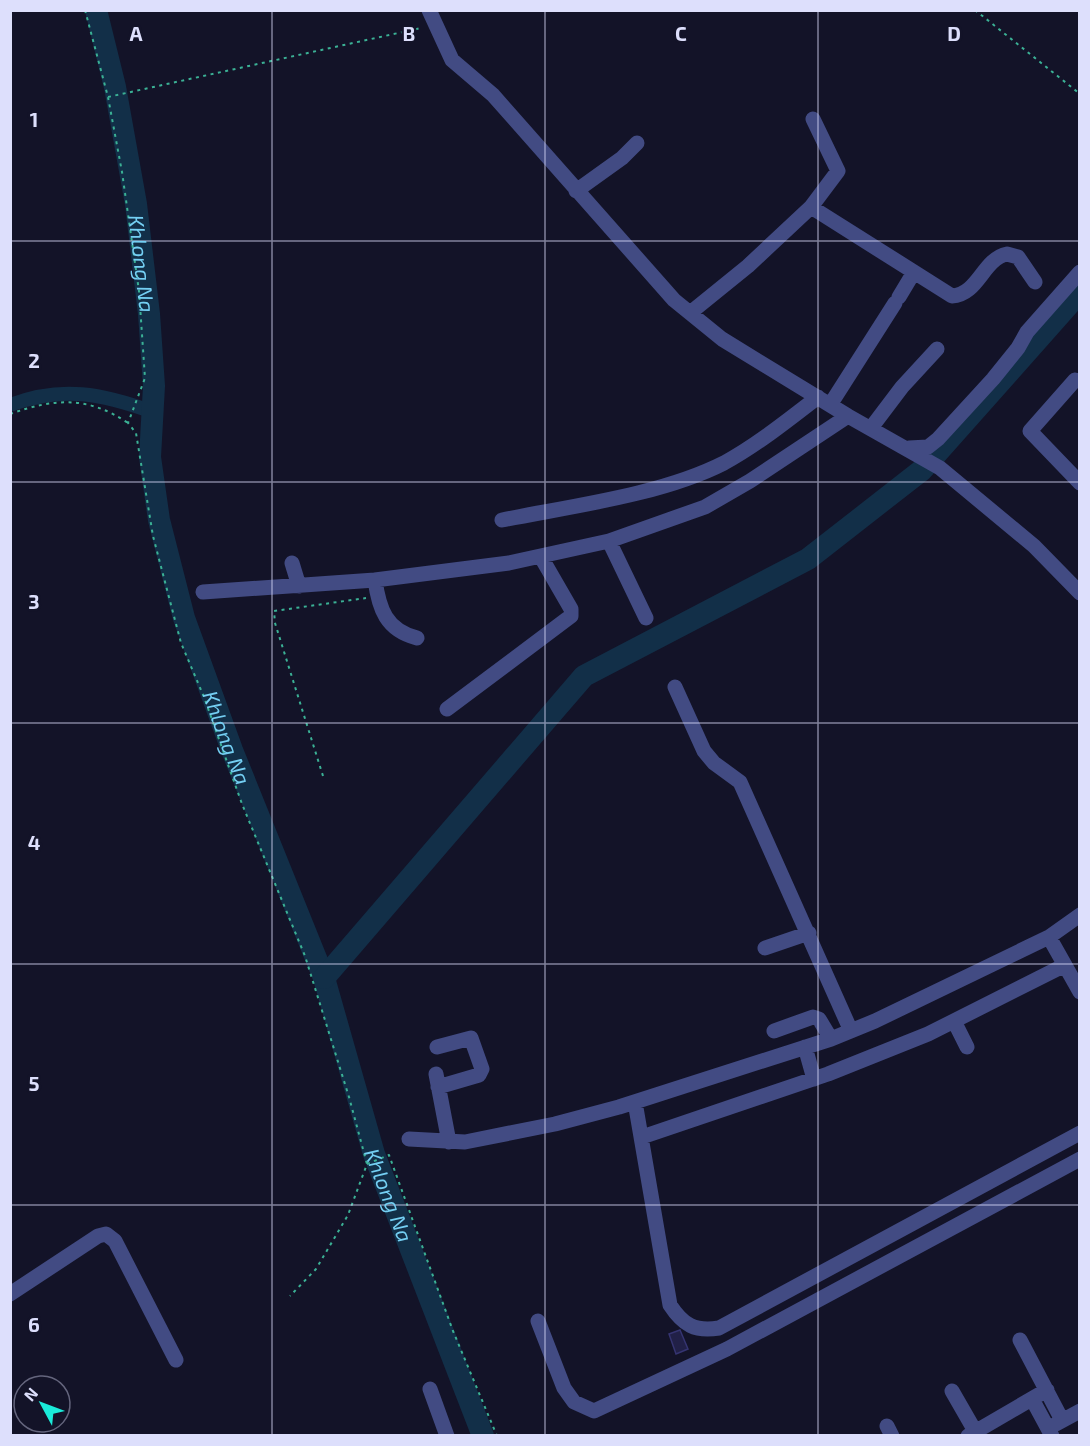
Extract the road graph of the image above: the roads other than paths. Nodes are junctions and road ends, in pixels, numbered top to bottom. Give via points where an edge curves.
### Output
1 (432, 18) edge
2 (813, 119) dead end
3 (637, 143) dead end
4 (576, 191) junction
5 (811, 207) junction
6 (914, 272) junction
7 (1080, 272) edge
8 (1035, 282) dead end
9 (690, 313) junction
10 (937, 349) dead end
11 (1075, 380) dead end
12 (824, 401) junction
13 (848, 416) junction
14 (871, 428) junction
15 (910, 449) junction
16 (1078, 478) edge
17 (502, 520) dead end
18 (609, 541) junction
19 (541, 557) junction
20 (292, 563) dead end
21 (375, 580) junction
22 (299, 586) junction
23 (202, 592) dead end
24 (1080, 593) edge
25 (646, 618) dead end
26 (417, 638) dead end
27 (675, 687) dead end
28 (447, 709) dead end
29 (1080, 915) edge
30 (809, 933) junction
31 (1049, 938) junction
32 (765, 948) dead end
33 (1065, 965) junction
34 (1080, 992) edge
35 (954, 1021) junction
36 (774, 1031) dead end
37 (851, 1031) junction
38 (831, 1039) junction
39 (437, 1047) dead end
40 (805, 1047) junction
41 (967, 1047) dead end
42 (814, 1078) junction
43 (635, 1102) junction
44 (1080, 1133) edge
45 (642, 1137) junction
46 (409, 1139) dead end
47 (449, 1143) junction
48 (1080, 1159) edge
49 (10, 1294) edge
50 (538, 1321) dead end
51 (1020, 1340) dead end
52 (176, 1360) dead end
53 (430, 1389) dead end
54 (952, 1390) dead end
55 (1047, 1390) junction
56 (1032, 1399) junction
57 (1080, 1411) edge
58 (1062, 1420) junction
59 (1050, 1432) edge
60 (971, 1433) edge
61 (447, 1436) edge

1 - 4 street via 452,60 494,95
2 - 5 street via 838,171
3 - 4 street
4 - 9 street
5 - 6 street
5 - 9 street
6 - 8 street via 942,291 960,296 1001,255 1012,253
6 - 12 street
7 - 15 street via 938,439 928,447
9 - 12 street via 722,339
10 - 14 street
11 - 16 street via 1030,431
12 - 13 street
12 - 17 street via 714,467 665,486
13 - 14 street
13 - 18 street via 705,507
14 - 15 street
15 - 24 street via 940,468 1034,546
18 - 19 street
18 - 25 street
19 - 21 street
19 - 28 street via 571,609 571,616
20 - 22 street
21 - 22 street
21 - 26 street via 378,605 388,621 405,635
22 - 23 street
27 - 30 street via 704,751 714,764 740,782
29 - 31 street
30 - 32 street
30 - 37 street
31 - 33 street
31 - 37 street
33 - 34 street
33 - 35 street
35 - 41 street
35 - 42 street
36 - 38 street via 813,1017 819,1019
37 - 38 street
38 - 40 street
39 - 47 street via 477,1036 481,1072 437,1081
40 - 42 street
40 - 43 street
42 - 45 street
43 - 45 street
43 - 47 street via 555,1124
44 - 45 street via 719,1328 704,1330 688,1326 670,1305
46 - 47 street
48 - 50 street via 727,1349 594,1411 574,1402 564,1388
49 - 52 street via 106,1234 115,1241
51 - 55 street
53 - 61 street
54 - 60 street
55 - 56 street
55 - 58 street
56 - 59 street
56 - 60 street
57 - 58 street
58 - 59 street

